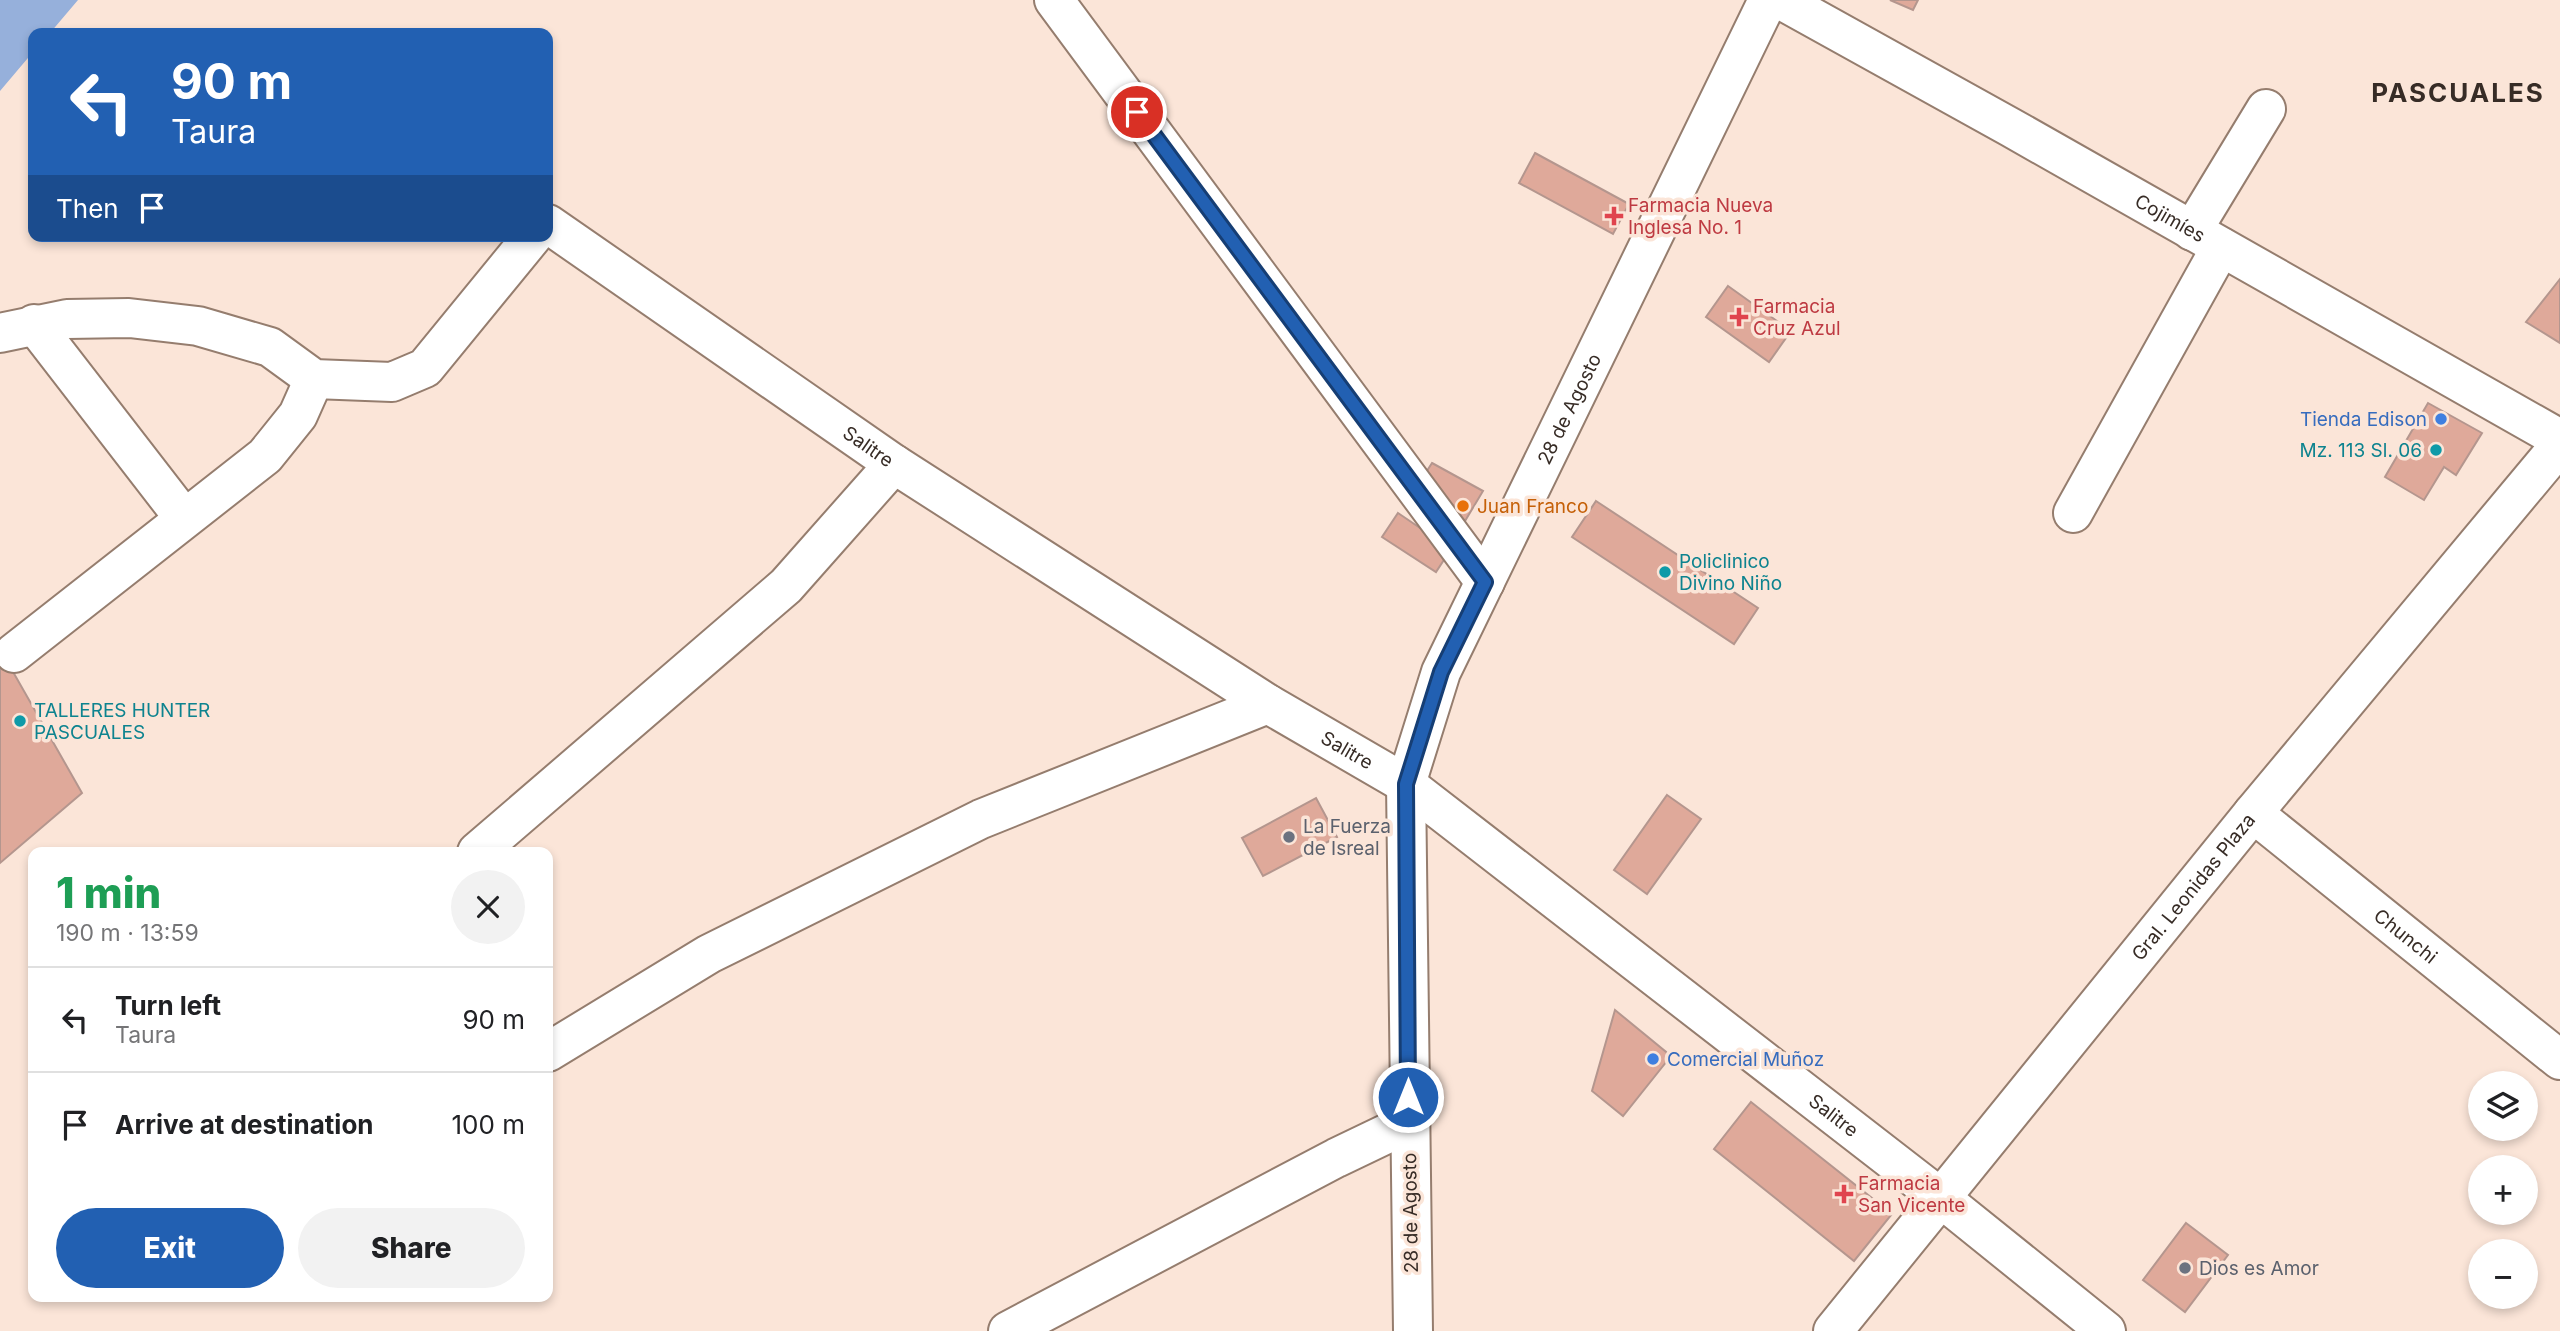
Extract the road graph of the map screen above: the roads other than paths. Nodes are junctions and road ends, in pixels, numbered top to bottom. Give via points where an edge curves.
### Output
1 (1054, 0) edge
2 (1768, 0) edge
3 (1781, 0) edge
4 (2266, 109) dead end
5 (553, 227) edge
6 (2207, 239) junction
7 (528, 242) edge
8 (17, 329) edge
9 (314, 379) junction
10 (2560, 439) edge
11 (2560, 445) edge
12 (894, 464) junction
13 (2073, 513) dead end
14 (184, 518) junction
15 (1485, 582) junction
16 (14, 653) dead end
17 (1268, 704) junction
18 (1406, 784) junction
19 (2253, 813) junction
20 (483, 847) edge
21 (553, 1049) edge
22 (2560, 1060) edge
23 (1409, 1123) junction
24 (1942, 1199) junction
25 (1009, 1331) edge
26 (1413, 1331) edge
27 (1833, 1331) edge
28 (2106, 1331) edge

1 - 15 street
2 - 15 street, 28 de Agosto
3 - 6 street, Cojimíes
4 - 6 street
5 - 12 street, Salitre
6 - 10 street, Cojimíes
6 - 13 street
7 - 9 street via 425,368 392,382
8 - 9 street via 67,319 129,318 198,326 270,347
8 - 14 street
9 - 14 street via 298,415 265,456
11 - 19 street, Gral. Leonidas Plaza
12 - 17 street, Salitre
12 - 20 street via 786,586
14 - 16 street
15 - 18 street, 28 de Agosto via 1441,672
17 - 18 street, Salitre
17 - 21 street via 981,819 709,954
18 - 23 street, 28 de Agosto
18 - 24 street, Salitre
19 - 22 street, Chunchi
19 - 24 street, Gral. Leonidas Plaza
23 - 25 street
23 - 26 street, 28 de Agosto
24 - 27 street, Gral. Leonidas Plaza
24 - 28 street, Salitre

